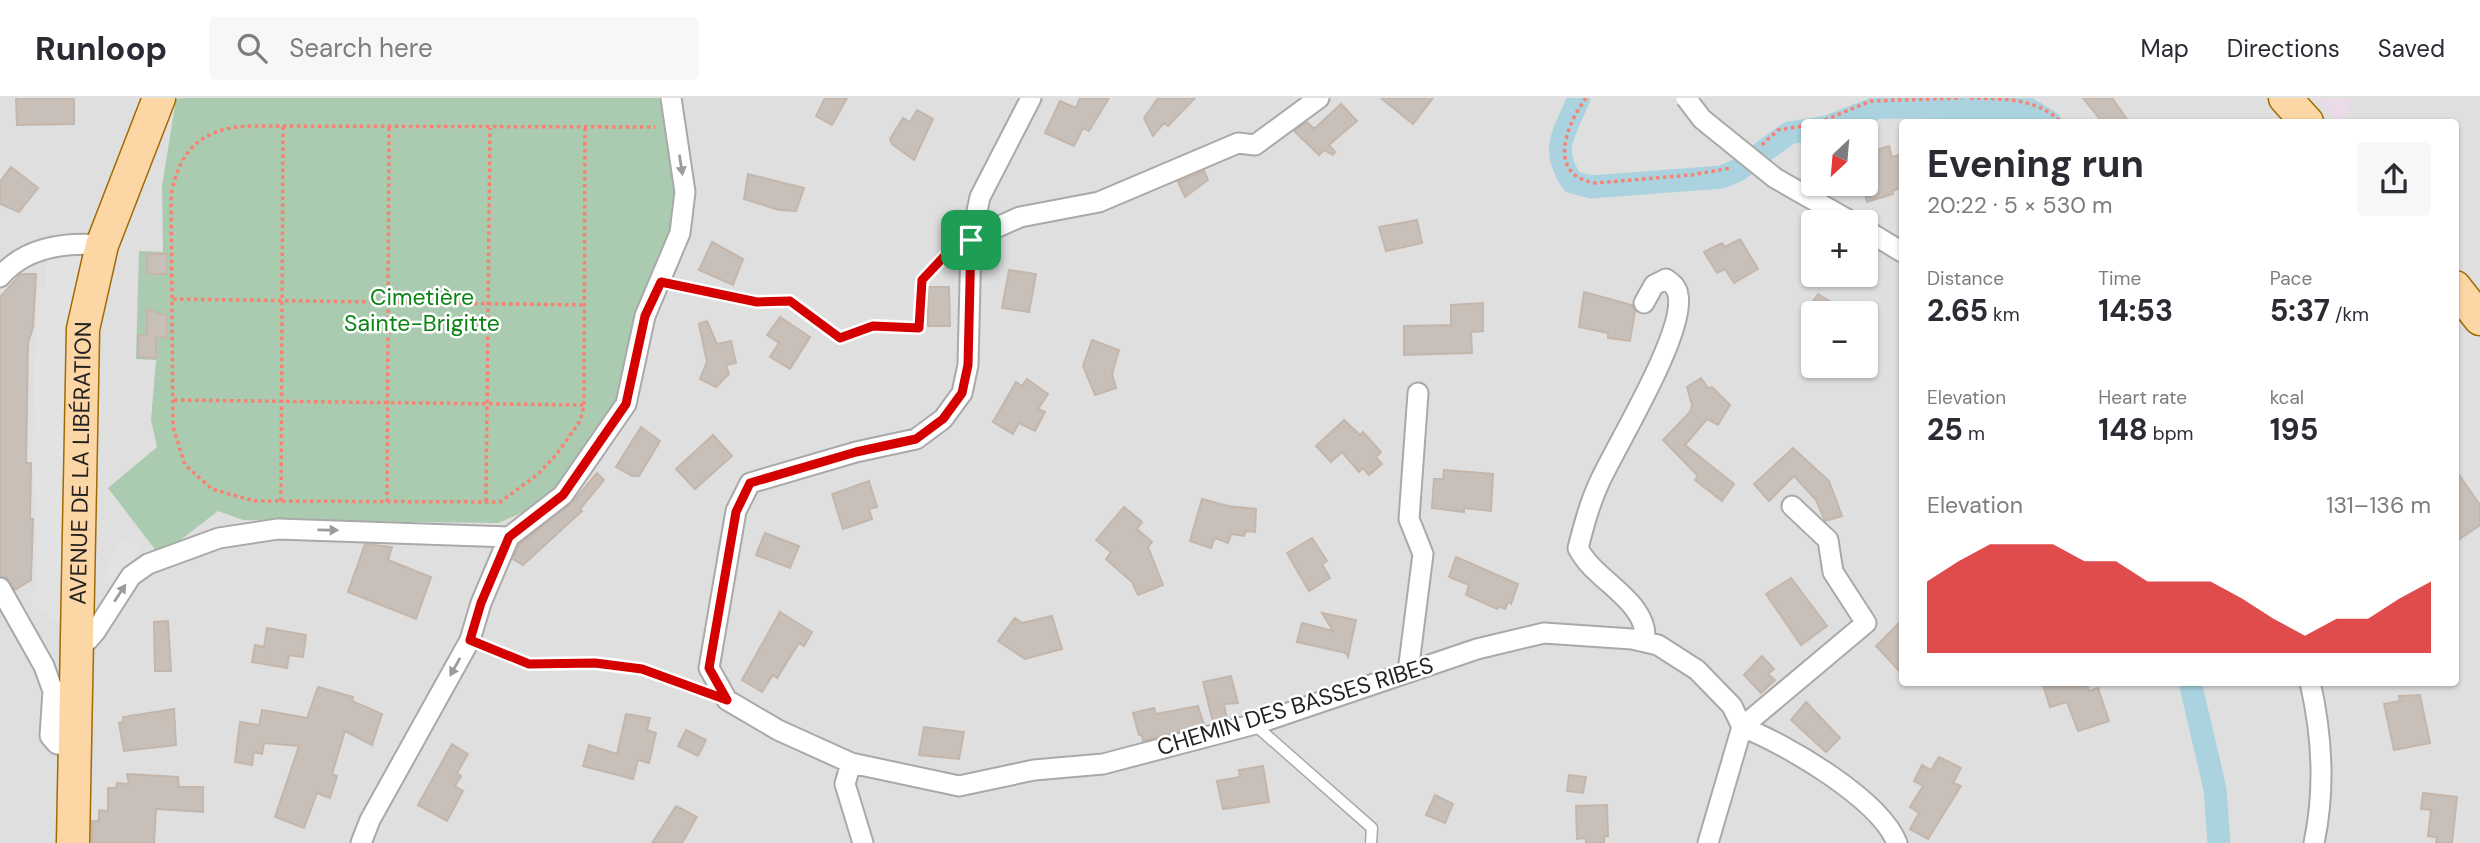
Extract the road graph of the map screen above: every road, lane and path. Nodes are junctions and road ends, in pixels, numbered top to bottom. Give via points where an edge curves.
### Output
1 (159, 98) edge
2 (671, 98) edge
3 (1031, 98) edge
4 (1319, 98) edge
5 (1586, 98) edge
6 (1686, 98) edge
7 (1962, 98) edge
8 (1970, 98) edge
9 (2285, 98) edge
10 (2058, 119) edge
11 (2304, 119) edge
12 (283, 126) junction
13 (389, 126) junction
14 (655, 127) dead end
15 (490, 128) junction
16 (585, 128) junction
17 (1756, 149) dead end
18 (1739, 163) dead end
19 (1831, 210) edge
20 (1878, 237) edge
21 (962, 243) junction
22 (102, 245) junction
23 (1899, 250) edge
24 (0, 277) edge
25 (661, 282) junction
26 (2459, 292) edge
27 (173, 299) junction
28 (282, 301) junction
29 (388, 303) junction
30 (488, 303) junction
31 (1644, 303) dead end
32 (585, 305) junction
33 (2480, 319) edge
34 (1418, 393) dead end
35 (174, 400) junction
36 (282, 403) junction
37 (387, 404) junction
38 (487, 405) junction
39 (584, 405) junction
40 (281, 501) junction
41 (387, 502) junction
42 (486, 502) junction
43 (1792, 506) dead end
44 (509, 537) junction
45 (0, 588) edge
46 (470, 640) junction
47 (1645, 641) junction
48 (77, 645) junction
49 (1408, 672) junction
50 (2311, 686) edge
51 (727, 700) junction
52 (1255, 724) junction
53 (1742, 727) junction
54 (75, 746) junction
55 (851, 763) junction
56 (72, 843) edge
57 (361, 843) edge
58 (863, 843) edge
59 (1371, 843) edge
60 (1708, 843) edge
61 (1897, 843) edge
62 (2314, 843) edge

1 - 22 main road, AVENUE DE LA LIBÉRATION
2 -> 25 street via 685,192 680,233
3 - 21 street via 979,197
4 - 21 street via 1255,145 1238,143 1099,202 1020,217
5 - 18 path via 1564,158 1571,176 1580,181 1691,175
6 - 19 street, bridge via 1711,127 1775,178
7 - 17 path via 1871,101 1815,124 1778,130
8 - 10 path via 2014,99 2038,105
9 - 11 main road
12 - 13 path
12 - 27 path via 215,131 189,150 180,163 171,195
12 - 28 path
13 - 15 path
13 - 29 path
14 - 16 path
15 - 16 path
15 - 30 path
16 - 32 path
20 - 23 street
21 - 25 path via 922,280 919,328 873,326 840,338 790,301 757,302
21 - 51 street via 968,365 962,393 943,419 916,439 750,483 736,512 709,668
22 - 24 street via 45,249 23,257
22 - 48 main road, AVENUE DE LA LIBÉRATION via 83,329
25 - 44 street via 645,316 626,404 563,495
26 - 33 main road
27 - 28 path
27 - 35 path
28 - 29 path
28 - 36 path
29 - 30 path
29 - 37 path
30 - 32 path
30 - 38 path
31 - 47 street via 1654,285 1666,279 1676,287 1679,298 1673,327 1641,403 1599,483 1578,548 1584,561 1645,623
32 - 39 path
34 - 49 street via 1409,519 1423,555
35 - 36 path
35 - 40 path via 178,450 200,481 230,496
36 - 37 path
36 - 40 path
37 - 38 path
37 - 41 path
38 - 39 path
38 - 42 path
39 - 42 path via 570,437 537,475 500,502
40 - 41 path
41 - 42 path
43 - 53 street via 1828,540 1833,572 1866,623
44 - 46 street
48 -> 44 street via 95,632 131,576 148,564 219,538 278,529
45 - 54 street via 53,691 50,736 57,744
46 - 51 path via 529,664 595,663 642,669
46 -> 57 street
47 - 49 street, CHEMIN DES BASSES RIBES via 1544,633
47 - 53 street, CHEMIN DES BASSES RIBES via 1697,670 1732,706
48 - 54 main road, AVENUE DE LA LIBÉRATION
49 - 52 street, CHEMIN DES BASSES RIBES
50 - 62 street via 2321,792
51 - 55 street, CHEMIN DES BASSES RIBES via 778,730
52 - 55 street, CHEMIN DES BASSES RIBES via 1103,764 1034,770 959,786
52 - 59 lane via 1372,828
53 - 60 street
53 - 61 street via 1770,737 1852,791 1890,825
54 - 56 main road, AVENUE DE LA LIBÉRATION
55 - 58 street via 845,784

